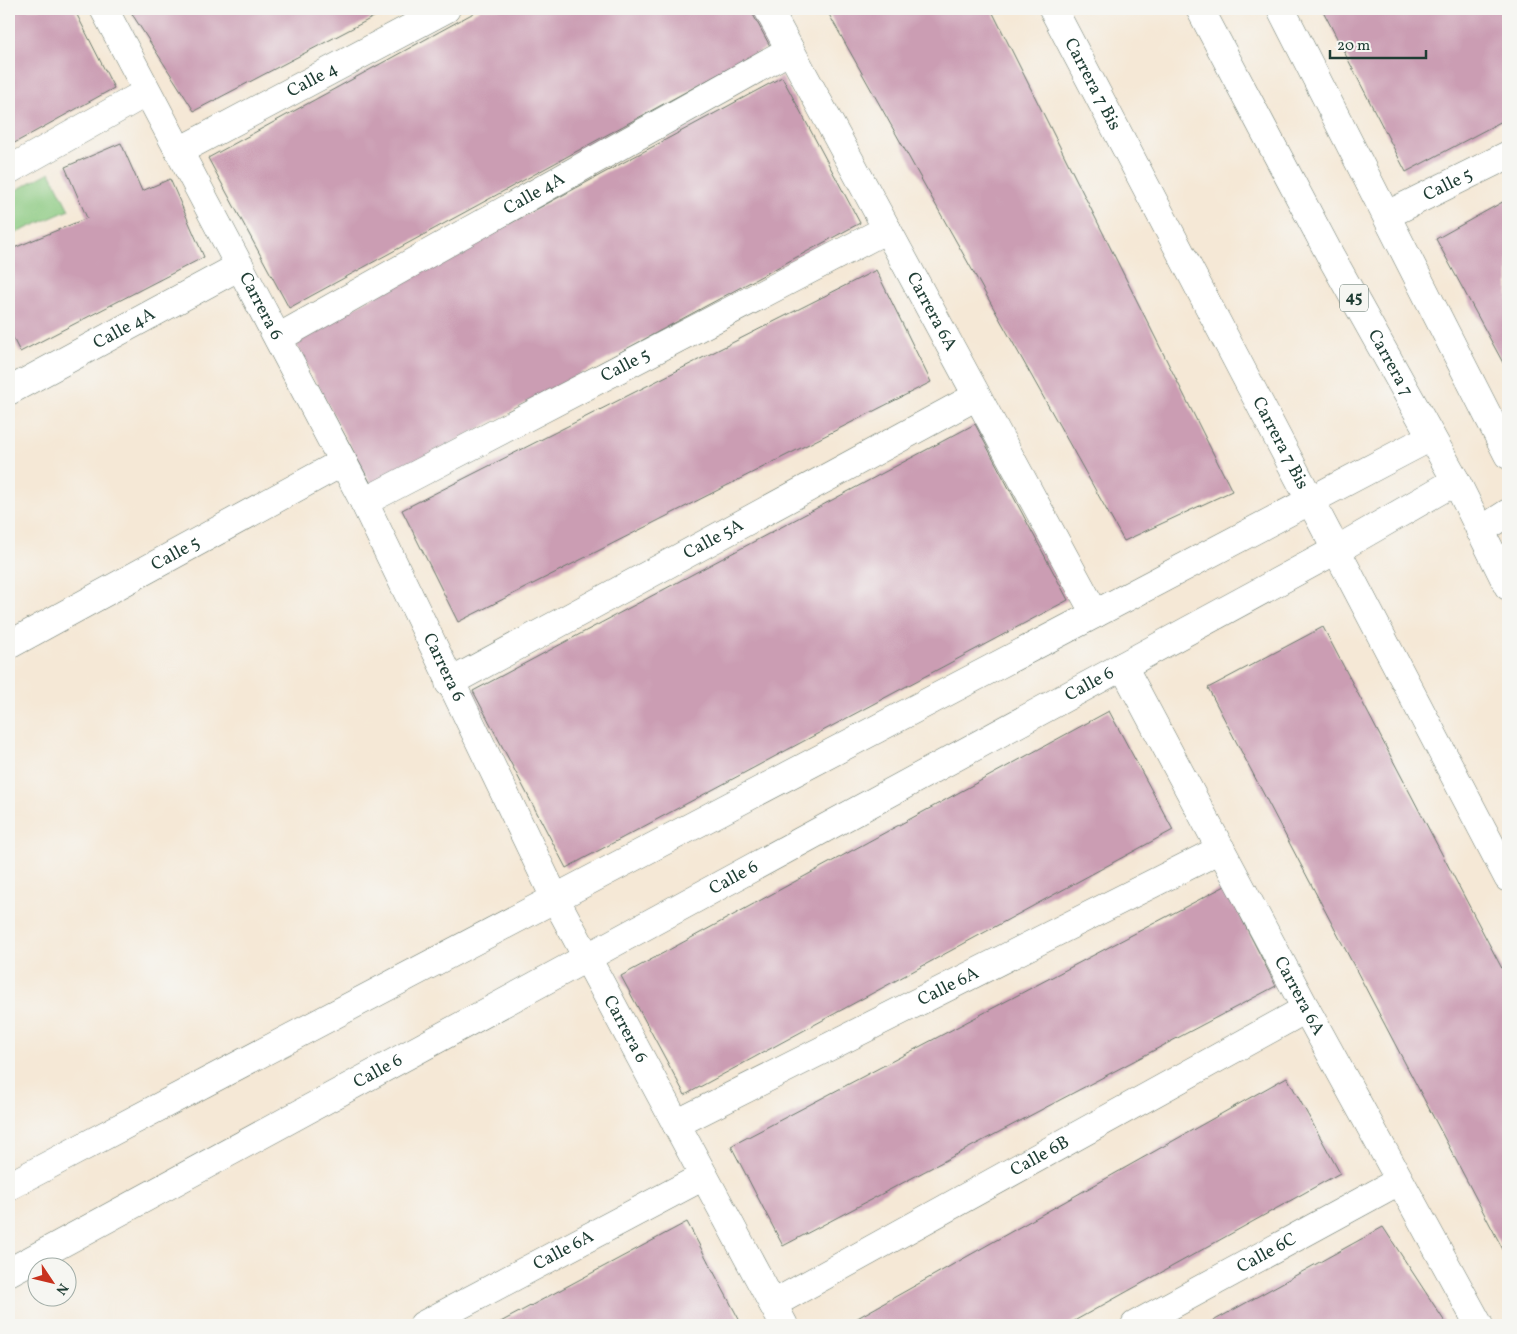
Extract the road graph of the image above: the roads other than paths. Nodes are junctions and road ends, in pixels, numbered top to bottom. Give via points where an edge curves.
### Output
1 (104, 9) edge
2 (446, 9) edge
3 (768, 9) edge
4 (1053, 9) edge
5 (1200, 9) edge
6 (1281, 9) edge
7 (790, 50) junction
8 (147, 92) junction
9 (179, 151) junction
10 (1508, 155) edge
11 (9, 170) edge
12 (1387, 215) junction
13 (887, 229) junction
14 (240, 266) junction
15 (278, 338) junction
16 (9, 391) edge
17 (977, 396) junction
18 (1431, 437) junction
19 (1508, 455) edge
20 (343, 462) junction
21 (1456, 481) junction
22 (1310, 500) junction
23 (364, 502) junction
24 (1508, 513) edge
25 (1480, 531) junction
26 (1338, 549) junction
27 (1508, 586) edge
28 (1095, 614) junction
29 (9, 644) edge
30 (1123, 666) junction
31 (450, 682) junction
32 (1222, 849) junction
33 (1508, 878) edge
34 (555, 898) junction
35 (587, 957) junction
36 (1306, 1009) junction
37 (676, 1124) junction
38 (704, 1176) junction
39 (1399, 1181) junction
40 (9, 1186) edge
41 (9, 1272) edge
42 (779, 1315) edge
43 (423, 1325) edge
44 (1135, 1325) edge
45 (1479, 1325) edge

1 - 8 street, Carrera 6
2 - 9 street, Calle 4
3 - 7 street, Carrera 6A
4 - 22 street, Carrera 7 Bis
5 - 18 street, Carrera 7 / 45
6 - 12 street
7 - 13 street, Carrera 6A
7 - 15 street, Calle 4A
8 - 9 street, Carrera 6
8 - 11 street
9 - 14 street, Carrera 6
10 - 12 street, Calle 5
12 - 19 street
13 - 17 street, Carrera 6A
13 - 23 street, Calle 5
14 - 15 street, Carrera 6
14 - 16 street, Calle 4A
15 - 20 street, Carrera 6
17 - 28 street, Carrera 6A
17 - 31 street, Calle 5A
18 - 21 street, Carrera 7 / 45
18 - 22 street
20 - 23 street, Carrera 6
20 - 29 street, Calle 5
21 - 25 street, Carrera 7 / 45
21 - 26 street, Calle 6
22 - 26 street, Carrera 7 Bis
22 - 28 street
23 - 31 street, Carrera 6
24 - 25 street
25 - 27 street, Carrera 7 / 45
26 - 30 street, Calle 6
26 - 33 street, Carrera 7 Bis
28 - 34 street
30 - 32 street, Carrera 6A
30 - 35 street, Calle 6
31 - 34 street, Carrera 6
32 - 36 street, Carrera 6A
32 - 37 street, Calle 6A
34 - 35 street, Carrera 6
34 - 40 street
35 - 37 street, Carrera 6
35 - 41 street, Calle 6
36 - 39 street, Carrera 6A
36 - 42 street, Calle 6B
37 - 38 street, Carrera 6
38 - 42 street, Carrera 6
38 - 43 street, Calle 6A
39 - 44 street, Calle 6C
39 - 45 street, Carrera 6A

